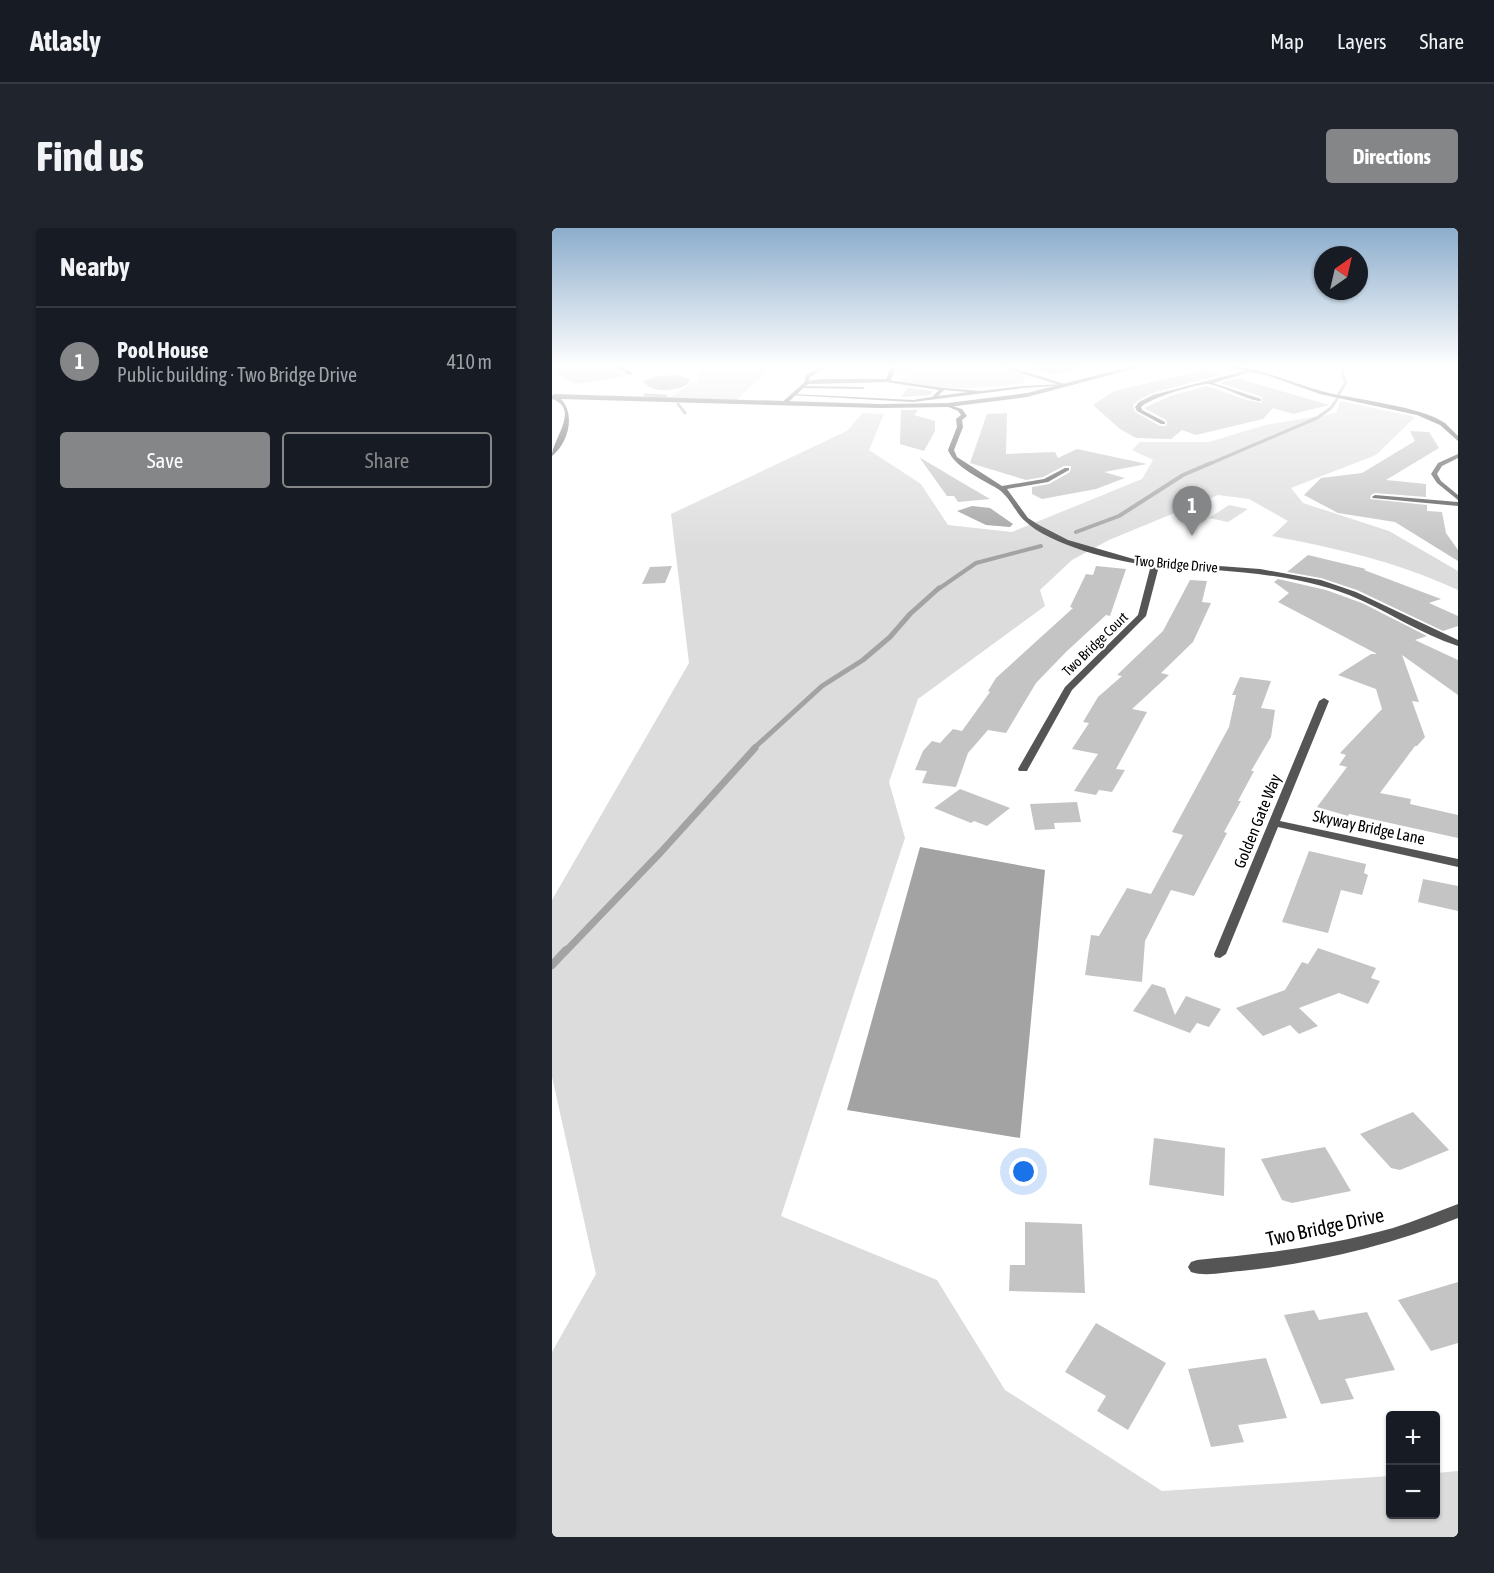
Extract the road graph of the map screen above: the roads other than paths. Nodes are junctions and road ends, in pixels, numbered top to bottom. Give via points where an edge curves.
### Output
1 (567, 426) edge
2 (960, 426) edge
3 (1444, 426) edge
4 (1458, 439) edge
5 (552, 454) edge
6 (1458, 456) edge
7 (1067, 469) dead end
8 (1001, 488) junction
9 (1375, 497) dead end
10 (1458, 498) edge
11 (1458, 504) edge
12 (1155, 565) junction
13 (1458, 643) edge
14 (1324, 701) dead end
15 (1023, 770) dead end
16 (1274, 823) junction
17 (1458, 863) edge
18 (1220, 954) dead end
19 (1458, 1211) edge
20 (1197, 1267) dead end

1 - 5 street
2 - 8 street, Two Bridge Drive via 952,455
3 - 4 street
6 - 10 street via 1442,462 1434,474
7 - 8 street via 1046,481
8 - 12 street, Two Bridge Drive via 1028,521 1049,535 1118,558
9 - 11 street
12 - 13 street, Two Bridge Drive via 1250,570 1309,580 1353,594
12 - 15 street, Two Bridge Court via 1142,615 1068,689
14 - 16 street, Golden Gate Way
16 - 17 street, Skyway Bridge Lane
16 - 18 street, Golden Gate Way
19 - 20 street, Two Bridge Drive via 1389,1237 1344,1248 1258,1263

